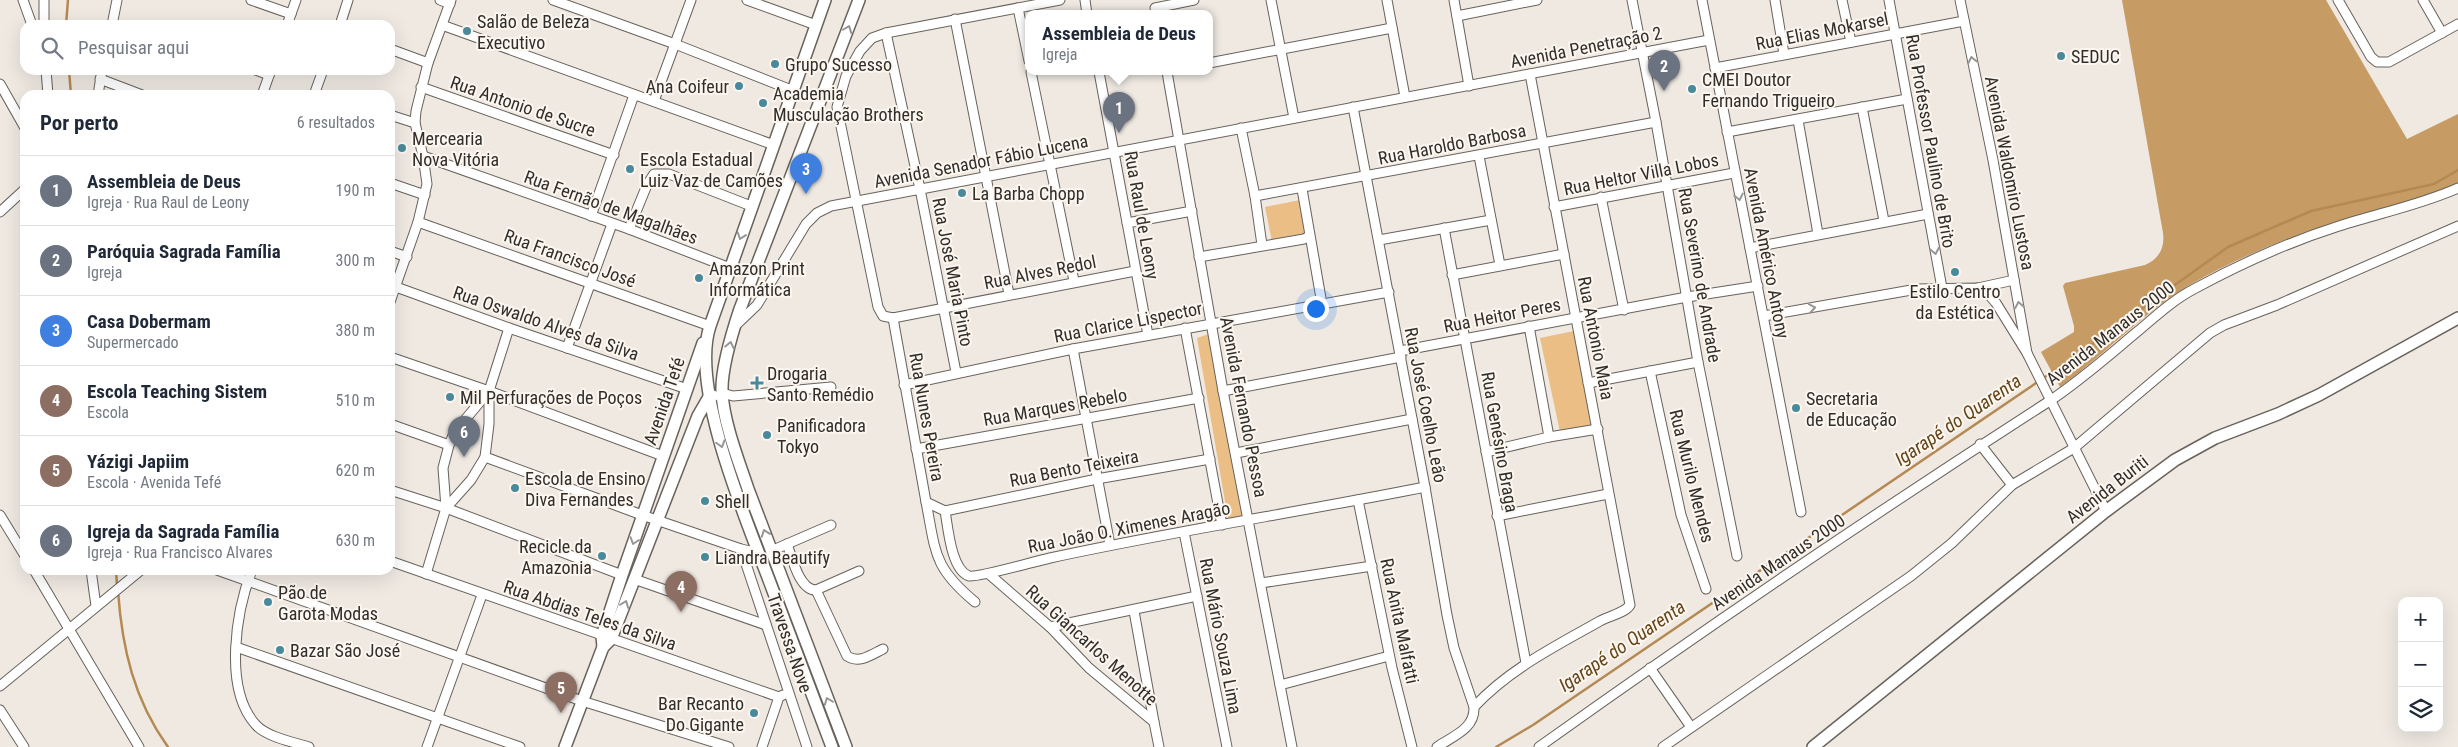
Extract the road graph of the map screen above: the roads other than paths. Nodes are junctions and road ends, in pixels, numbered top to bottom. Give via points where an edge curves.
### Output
1 (24, 0) edge
2 (44, 0) edge
3 (117, 0) edge
4 (251, 0) edge
5 (296, 0) edge
6 (348, 0) edge
7 (440, 0) edge
8 (553, 0) edge
9 (691, 0) edge
10 (747, 0) edge
11 (825, 0) edge
12 (859, 0) edge
13 (1060, 0) edge
14 (1194, 0) edge
15 (1271, 0) edge
16 (1387, 0) edge
17 (1454, 0) edge
18 (1538, 0) edge
19 (1632, 0) edge
20 (1702, 0) edge
21 (1775, 0) edge
22 (1842, 0) edge
23 (1889, 0) edge
24 (1960, 0) edge
25 (2338, 0) edge
26 (2424, 0) edge
27 (451, 2) edge
28 (1519, 2) edge
29 (1154, 7) edge
30 (1018, 8) junction
31 (291, 14) junction
32 (1457, 16) junction
33 (955, 19) junction
34 (30, 20) edge
35 (44, 20) edge
36 (113, 20) edge
37 (289, 20) edge
38 (342, 20) edge
39 (1964, 21) junction
40 (2458, 24) edge
41 (442, 25) junction
42 (816, 25) junction
43 (1392, 28) junction
44 (886, 33) junction
45 (2442, 33) junction
46 (1896, 34) junction
47 (1709, 40) junction
48 (1025, 42) edge
49 (1851, 42) junction
50 (676, 44) junction
51 (1280, 49) junction
52 (395, 51) edge
53 (1643, 52) junction
54 (1784, 54) junction
55 (1213, 62) edge
56 (428, 63) junction
57 (1715, 68) junction
58 (1530, 74) junction
59 (46, 75) edge
60 (101, 75) edge
61 (269, 75) edge
62 (321, 75) edge
63 (1032, 75) edge
64 (1099, 75) edge
65 (1168, 75) edge
66 (0, 84) edge
67 (1469, 86) junction
68 (421, 87) junction
69 (48, 90) edge
70 (99, 90) edge
71 (132, 90) edge
72 (264, 90) edge
73 (316, 90) edge
74 (794, 90) junction
75 (634, 95) junction
76 (1405, 97) junction
77 (1907, 99) junction
78 (654, 101) junction
79 (1353, 107) junction
80 (1862, 107) junction
81 (395, 117) edge
82 (1294, 118) junction
83 (20, 119) edge
84 (1798, 120) junction
85 (1656, 122) junction
86 (415, 123) junction
87 (1241, 128) junction
88 (1727, 132) junction
89 (1179, 139) junction
90 (1543, 142) junction
91 (774, 145) junction
92 (1114, 152) junction
93 (614, 155) junction
94 (424, 156) junction
95 (1479, 156) junction
96 (1050, 165) junction
97 (1734, 172) junction
98 (1366, 177) junction
99 (985, 178) junction
100 (395, 185) edge
101 (1667, 186) junction
102 (2458, 188) edge
103 (920, 189) junction
104 (1302, 189) junction
105 (20, 194) edge
106 (425, 195) junction
107 (1255, 196) junction
108 (1601, 197) junction
109 (857, 201) junction
110 (752, 206) junction
111 (1554, 207) junction
112 (1192, 211) junction
113 (0, 212) edge
114 (1928, 214) junction
115 (591, 216) junction
116 (1491, 220) junction
117 (1884, 221) junction
118 (418, 222) junction
119 (612, 224) junction
120 (1126, 224) junction
121 (2458, 226) edge
122 (1444, 228) junction
123 (630, 229) junction
124 (1818, 234) junction
125 (1309, 236) junction
126 (1379, 240) junction
127 (1262, 245) junction
128 (1750, 248) junction
129 (395, 253) edge
130 (1564, 254) junction
131 (407, 257) junction
132 (1199, 257) junction
133 (1500, 265) junction
134 (730, 268) junction
135 (1135, 271) junction
136 (1452, 275) junction
137 (2014, 280) junction
138 (1074, 281) junction
139 (592, 283) junction
140 (396, 286) joint
141 (1758, 286) junction
142 (1942, 288) junction
143 (1978, 288) junction
144 (1389, 292) junction
145 (1009, 294) junction
146 (1687, 297) junction
147 (1322, 304) junction
148 (944, 306) junction
149 (1624, 310) junction
150 (1764, 316) junction
151 (893, 318) junction
152 (1575, 318) junction
153 (2458, 318) edge
154 (1211, 323) junction
155 (1529, 326) junction
156 (734, 327) junction
157 (509, 328) junction
158 (1185, 328) junction
159 (708, 332) junction
160 (1148, 335) junction
161 (1465, 339) junction
162 (567, 348) junction
163 (1073, 349) junction
164 (2027, 353) junction
165 (1400, 354) junction
166 (395, 360) edge
167 (1698, 362) junction
168 (1650, 371) junction
169 (956, 372) junction
170 (1588, 383) junction
171 (904, 385) junction
172 (831, 387) dead end
173 (686, 389) junction
174 (488, 391) junction
175 (1223, 391) junction
176 (722, 393) junction
177 (709, 397) junction
178 (2048, 397) junction
179 (1199, 398) junction
180 (1086, 418) junction
181 (1412, 419) junction
182 (395, 426) edge
183 (1598, 430) junction
184 (1549, 437) junction
185 (1980, 444) junction
186 (449, 445) junction
187 (2074, 448) junction
188 (916, 449) junction
189 (1486, 452) junction
190 (1236, 453) junction
191 (663, 456) junction
192 (485, 457) junction
193 (1210, 459) junction
194 (1097, 479) junction
195 (2012, 485) junction
196 (1425, 486) junction
197 (395, 492) edge
198 (1608, 494) junction
199 (1358, 500) junction
200 (926, 502) junction
201 (446, 508) junction
202 (945, 511) junction
203 (2106, 511) junction
204 (1801, 512) dead end
205 (0, 515) edge
206 (642, 515) junction
207 (1497, 516) junction
208 (656, 520) junction
209 (1250, 520) junction
210 (831, 525) dead end
211 (1222, 525) junction
212 (1184, 532) junction
213 (787, 544) junction
214 (1110, 545) junction
215 (20, 548) edge
216 (742, 550) junction
217 (771, 551) junction
218 (759, 553) junction
219 (1737, 556) dead end
220 (395, 563) edge
221 (1372, 566) junction
222 (859, 571) dead end
223 (426, 574) junction
224 (989, 574) junction
225 (37, 575) edge
226 (92, 575) edge
227 (134, 575) edge
228 (231, 575) edge
229 (250, 575) edge
230 (622, 575) junction
231 (634, 579) junction
232 (248, 581) junction
233 (1261, 583) junction
234 (1706, 588) dead end
235 (816, 590) junction
236 (482, 595) junction
237 (1197, 596) junction
238 (975, 602) dead end
239 (96, 606) junction
240 (1134, 610) junction
241 (766, 625) junction
242 (1050, 627) junction
243 (70, 628) junction
244 (605, 641) junction
245 (236, 647) junction
246 (883, 649) dead end
247 (459, 656) junction
248 (1389, 656) junction
249 (1526, 663) junction
250 (1650, 668) junction
251 (1280, 685) junction
252 (0, 686) edge
253 (790, 692) junction
254 (779, 697) junction
255 (582, 701) junction
256 (1474, 707) junction
257 (0, 710) edge
258 (438, 717) junction
259 (1154, 722) junction
260 (1691, 727) junction
261 (1440, 746) edge
262 (24, 747) edge
263 (139, 747) edge
264 (309, 747) edge
265 (427, 747) edge
266 (520, 747) edge
267 (565, 747) edge
268 (729, 747) edge
269 (762, 747) edge
270 (807, 747) edge
271 (832, 747) edge
272 (846, 747) edge
273 (1159, 747) edge
274 (1227, 747) edge
275 (1292, 747) edge
276 (1412, 747) edge
277 (1539, 747) edge
278 (1663, 747) edge
279 (1814, 747) edge

1 - 34 street
2 - 35 street
3 - 36 street
4 - 31 street
5 - 31 street
6 - 38 street
7 - 27 street
8 - 50 street
9 - 50 street
10 - 42 street
11 - 42 main road, Avenida Tefé
156 -> 12 main road
13 - 30 street
14 - 29 street
15 - 51 street
16 - 43 street
17 - 32 street
18 - 28 street
19 - 53 street, Rua Severino de Andrade
20 - 47 street, Avenida Américo Antony
21 - 54 street
22 - 49 street
23 - 46 street, Rua Professor Paulino de Brito
24 - 39 street, Avenida Waldomiro Lustosa
25 - 45 street via 2377,62 2389,62
26 - 45 street
27 - 41 street
28 - 32 street
30 - 33 street
30 - 48 street
31 - 37 street
32 - 67 street
33 - 44 street
33 - 99 street
39 - 46 street, Rua Elias Mokarsel
137 -> 39 street, Avenida Waldomiro Lustosa
40 - 45 street
41 - 56 street
41 - 75 street
42 - 74 main road, Avenida Tefé
43 - 51 street
43 - 76 street
44 - 103 street, Rua José Maria Pinto
44 - 109 street via 872,38 860,51 846,76 837,107
46 - 49 street, Rua Elias Mokarsel
46 - 77 street, Rua Professor Paulino de Brito
47 - 53 street, Avenida Penetração 2
47 - 57 street, Avenida Américo Antony
49 - 54 street, Rua Elias Mokarsel
50 - 74 street
50 - 78 street
51 - 55 street
51 - 82 street
52 - 56 street
53 - 58 street, Avenida Penetração 2
53 - 85 street, Rua Severino de Andrade
54 - 57 street, Rua Elias Mokarsel
56 - 68 street
57 - 88 street, Avenida Américo Antony
58 - 67 street, Avenida Penetração 2
58 - 90 street, Rua Antonio Maia
59 - 69 street
60 - 70 street
60 - 71 street
61 - 72 street
62 - 73 street
63 - 96 street
64 - 92 street, Rua Raul de Leony
65 - 89 street, Avenida Fernando Pessoa
66 - 83 street
67 - 76 street, Avenida Senador Fábio Lucena
68 - 86 street
68 - 93 street, Rua Antonio de Sucre
74 - 91 main road, Avenida Tefé
75 - 78 street
75 - 93 street
76 - 79 street, Avenida Senador Fábio Lucena
77 - 80 street
77 - 114 street, Rua Professor Paulino de Brito
78 - 91 street
79 - 82 street, Avenida Senador Fábio Lucena
79 - 98 street, Rua José Coelho Leão
80 - 84 street
80 - 117 street
81 - 86 street
82 - 87 street, Avenida Senador Fábio Lucena
84 - 88 street
84 - 124 street
85 - 90 street, Rua Haroldo Barbosa
85 - 101 street, Rua Severino de Andrade
86 - 94 street
87 - 89 street, Avenida Senador Fábio Lucena
87 - 107 street
88 - 97 street, Avenida Américo Antony
89 - 92 street, Avenida Senador Fábio Lucena
89 - 112 street, Avenida Fernando Pessoa
90 - 95 street, Rua Haroldo Barbosa
90 - 111 street, Rua Antonio Maia
91 - 110 main road, Avenida Tefé
92 - 96 street, Avenida Senador Fábio Lucena
92 - 120 street, Rua Raul de Leony
93 - 115 street
94 - 106 street
94 - 115 street, Rua Fernão de Magalhães
95 - 98 street, Rua Haroldo Barbosa
95 - 116 street
96 - 99 street, Avenida Senador Fábio Lucena
96 - 138 street
97 - 101 street, Rua Heltor Villa Lobos
97 -> 128 street, Avenida Américo Antony
98 - 104 street, Rua Haroldo Barbosa
98 - 126 street, Rua José Coelho Leão
99 - 103 street, Avenida Senador Fábio Lucena
99 - 145 street
100 - 106 street
101 - 108 street, Rua Heltor Villa Lobos
101 - 146 street, Rua Severino de Andrade
102 - 178 street, Avenida Manaus 2000 via 2290,244 2191,290 2091,370
103 - 109 street, Avenida Senador Fábio Lucena
103 - 148 street, Rua José Maria Pinto
104 - 107 street, Rua Haroldo Barbosa
104 - 125 street
105 - 113 street
106 - 118 street
107 - 127 street
108 - 111 street, Rua Heltor Villa Lobos
108 - 149 street
109 - 151 street via 878,308 883,316
109 - 156 street, Avenida Senador Fábio Lucena via 831,206 806,224 757,305
110 - 123 street via 669,174 654,174
110 -> 134 main road, Avenida Tefé
111 - 130 street, Rua Antonio Maia
112 - 120 street
112 - 132 street, Avenida Fernando Pessoa
114 - 117 street
114 -> 142 street, Rua Professor Paulino de Brito
115 - 119 street, Rua Fernão de Magalhães
116 - 122 street
116 - 133 street
117 - 124 street
118 - 131 street
118 - 139 street, Rua Francisco José
119 - 123 street, Rua Fernão de Magalhães
119 - 139 street
120 - 135 street, Rua Raul de Leony
121 - 187 street via 2224,325 2197,343
122 - 126 street
122 - 136 street, Rua Genésino Braga
123 - 134 street, Rua Fernão de Magalhães
124 - 128 street
125 - 127 street
125 - 147 street
126 - 144 street, Rua José Coelho Leão
127 - 132 street
128 - 141 street, Avenida Américo Antony
129 - 131 street
130 - 133 street
130 - 152 street, Rua Antonio Maia
131 - 140 street
132 - 154 street, Avenida Fernando Pessoa
133 - 136 street
134 - 159 main road, Avenida Tefé
135 - 138 street, Rua Alves Redol
135 - 160 street, Rua Raul de Leony
136 - 161 street, Rua Genésino Braga
137 - 143 street
164 -> 137 street, Avenida Waldomiro Lustosa
138 - 145 street, Rua Alves Redol
139 - 159 street, Rua Francisco José
139 - 162 street
140 - 157 street, Rua Oswaldo Alves da Silva
141 - 146 street, Rua Heitor Peres
141 - 150 street, Avenida Américo Antony
142 - 143 street
150 -> 142 street
143 - 164 street, Avenida Waldomiro Lustosa via 1990,296
144 - 147 street, Rua Clarice Lispector
144 - 165 street, Rua José Coelho Leão
145 - 148 street, Rua Alves Redol
146 - 149 street, Rua Heitor Peres
146 - 167 street, Rua Severino de Andrade
147 - 154 street, Rua Clarice Lispector
148 - 151 street, Rua Alves Redol
148 - 169 street, Rua José Maria Pinto
149 - 152 street, Rua Heitor Peres
150 - 204 street, Avenida Américo Antony
151 - 171 street, Rua Nunes Pereira
152 - 155 street, Rua Heitor Peres
152 - 170 street, Rua Antonio Maia
153 - 203 main road, Avenida Buriti via 2319,395 2190,450
154 - 158 street, Rua Clarice Lispector
154 - 175 street, Avenida Fernando Pessoa
155 - 161 street, Rua Heitor Peres
155 - 184 street
176 -> 156 main road
157 - 162 street, Rua Oswaldo Alves da Silva
157 - 174 street
158 - 160 street, Rua Clarice Lispector
158 - 179 street
159 - 173 main road, Avenida Tefé
159 - 177 main road
160 - 163 street, Rua Clarice Lispector
161 - 165 street, Rua Heitor Peres
161 - 189 street, Rua Genésino Braga
162 - 173 street, Rua Oswaldo Alves da Silva
163 - 169 street, Rua Clarice Lispector
163 - 180 street
164 - 178 street, Avenida Waldomiro Lustosa
165 - 175 street, Rua Heitor Peres
165 - 181 street, Rua José Coelho Leão
166 - 174 street
167 - 168 street
167 - 219 street, Rua Severino de Andrade
168 - 170 street
168 - 234 street, Rua Murilo Mendes via 1681,515
169 - 171 street, Rua Clarice Lispector
170 - 183 street, Rua Antonio Maia
171 - 188 street, Rua Nunes Pereira
172 - 176 street via 734,396
173 - 191 main road, Avenida Tefé
174 - 186 street via 454,433
174 - 191 street
174 - 192 street via 490,424
175 - 190 street, Avenida Fernando Pessoa
176 - 177 main road
217 -> 176 main road via 736,452
177 - 208 main road, Avenida Tefé via 698,416
177 -> 218 main road via 732,480
178 - 185 street, Avenida Manaus 2000
178 - 187 street, Avenida Waldomiro Lustosa
179 - 180 street, Rua Marques Rebelo
179 - 193 street
180 - 188 street, Rua Marques Rebelo
180 - 194 street
181 - 190 street
181 - 196 street, Rua José Coelho Leão
182 - 186 street
183 - 184 street
183 - 198 street, Rua Antonio Maia
184 - 189 street
185 - 195 street
185 - 250 street, Avenida Manaus 2000
186 - 201 street via 444,468
187 - 195 street
187 - 203 street, Avenida Waldomiro Lustosa
188 - 200 street, Rua Nunes Pereira
189 - 207 street, Rua Genésino Braga
190 - 209 street, Avenida Fernando Pessoa
191 - 206 main road, Avenida Tefé
192 - 201 street via 471,480
192 - 206 street
193 - 194 street, Rua Bento Teixeira
193 - 211 street
194 - 202 street, Rua Bento Teixeira
194 - 214 street
195 - 260 street via 1952,543 1911,576
196 - 199 street, Rua João O. Ximenes Aragão
196 - 256 street, Rua José Coelho Leão via 1454,648
197 - 201 street
198 - 207 street
198 - 249 street, Rua Antonio Maia via 1630,601 1628,609 1609,616
199 - 209 street, Rua João O. Ximenes Aragão
199 - 221 street, Rua Anita Malfatti
200 - 202 street, Rua Nunes Pereira
200 - 238 street via 940,564 951,581
201 - 223 street
201 - 230 street
202 - 224 street, Rua João O. Ximenes Aragão via 958,565 971,576
203 - 279 main road, Avenida Buriti
205 - 215 street
206 - 208 street
206 -> 230 main road, Avenida Tefé
207 - 249 street, Rua Genésino Braga
208 - 216 street
208 - 231 main road, Avenida Tefé
209 - 211 street, Rua João O. Ximenes Aragão
209 - 233 street, Avenida Fernando Pessoa
210 - 213 street
211 - 212 street, Rua João O. Ximenes Aragão
212 - 214 street, Rua João O. Ximenes Aragão
212 - 237 street, Rua Mário Souza Lima
213 - 217 street
213 - 235 street via 806,587
214 - 224 street, Rua João O. Ximenes Aragão
216 - 218 street
216 - 241 street, Travessa Nove
272 -> 217 main road
218 - 271 main road
220 - 223 street, Rua Abdias Teles da Silva
221 - 233 street
221 - 248 street, Rua Anita Malfatti
222 - 235 street
223 - 236 street, Rua Abdias Teles da Silva
224 - 242 street, Rua Giancarlos Menotte
225 - 243 street
226 - 239 street
227 - 239 street
228 - 232 street
229 - 232 street
230 - 244 main road, Avenida Tefé
231 - 241 street
244 -> 231 main road, Avenida Tefé
232 - 245 street via 238,613
232 - 247 street
233 - 251 street, Avenida Fernando Pessoa
235 - 246 street via 847,656 856,660
236 - 244 street, Rua Abdias Teles da Silva
236 - 247 street
237 - 240 street
237 - 274 street, Rua Mário Souza Lima
239 - 243 street
240 - 242 street
240 - 259 street
241 - 253 street, Travessa Nove
242 - 259 street, Rua Giancarlos Menotte via 1089,668
243 - 252 street
243 - 263 street
244 - 254 street, Rua Abdias Teles da Silva
244 - 255 main road, Avenida Tefé
245 - 258 street
245 - 264 street via 242,700 256,726
247 - 255 street
247 - 258 street
248 - 251 street
248 - 276 street, Rua Anita Malfatti
249 - 256 street
250 - 260 street
250 - 277 street, Avenida Manaus 2000
251 - 275 street, Avenida Fernando Pessoa
253 - 254 street
253 - 270 street, Travessa Nove
254 - 269 street
255 - 267 main road, Avenida Tefé
255 - 268 street
256 - 261 street via 1474,718 1469,726
257 - 262 street
258 - 265 street
258 - 266 street
259 - 273 street, Rua Giancarlos Menotte
260 - 278 street

